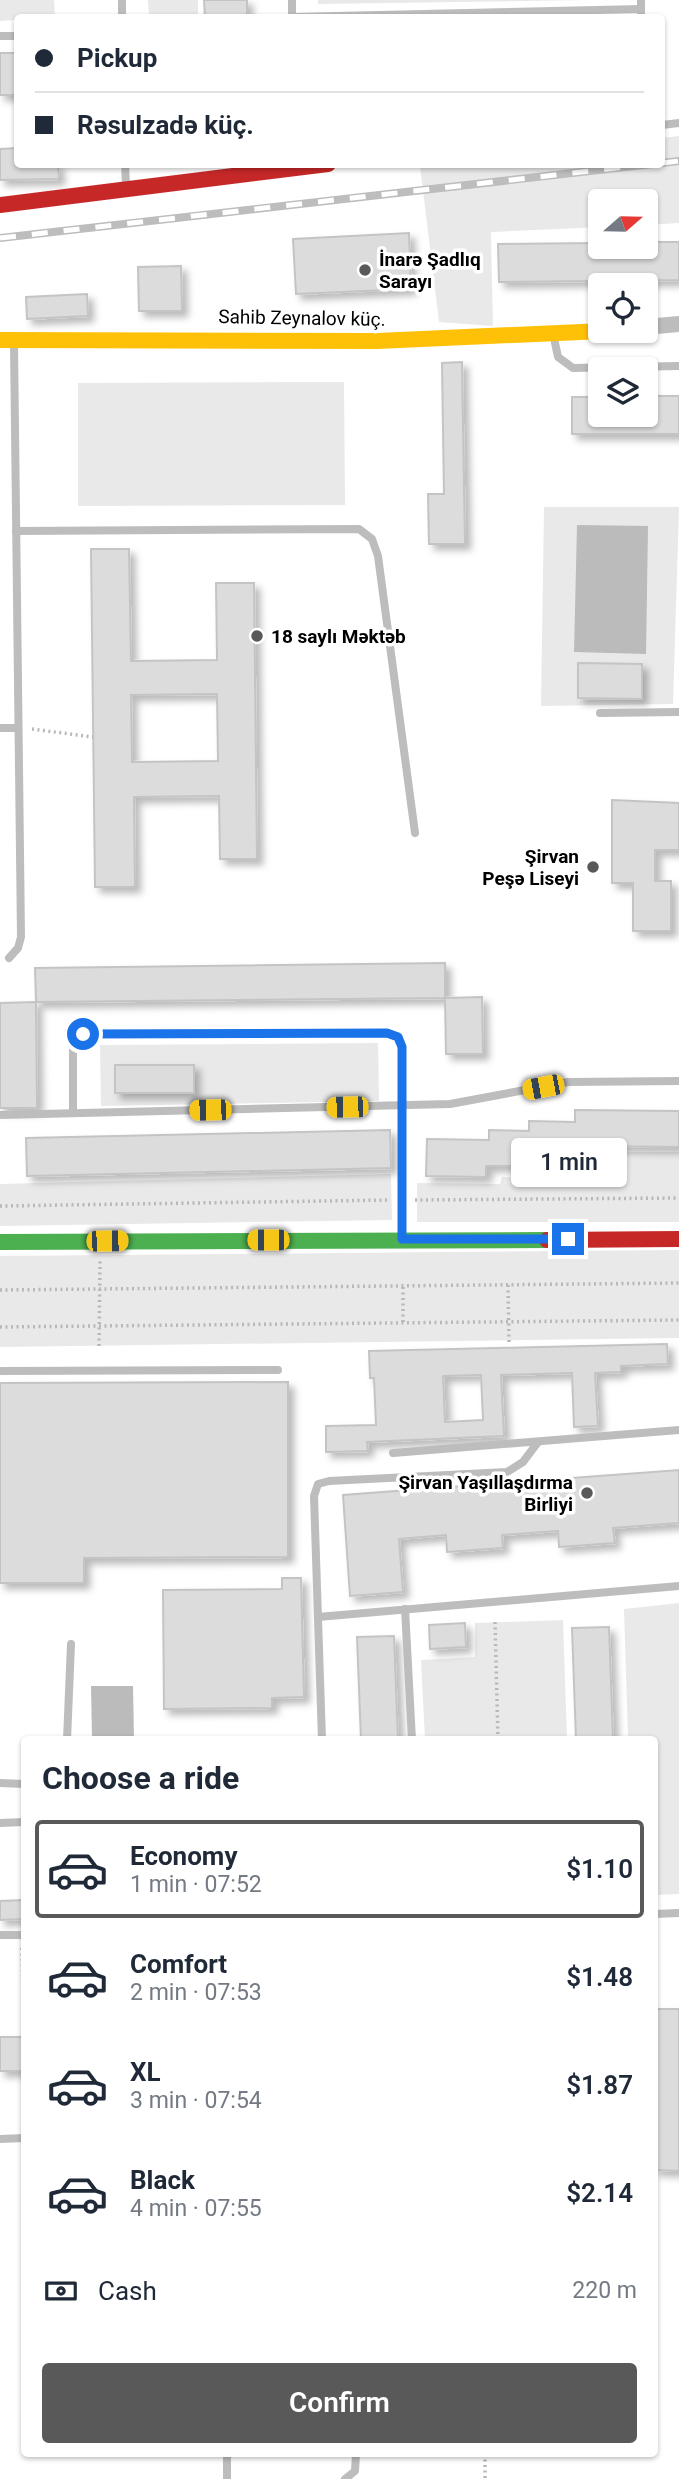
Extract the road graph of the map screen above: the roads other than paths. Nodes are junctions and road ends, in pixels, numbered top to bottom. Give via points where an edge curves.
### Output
1 (641, 9) edge
2 (423, 14) edge
3 (125, 168) edge
4 (284, 168) edge
5 (126, 189) junction
6 (0, 205) edge
7 (679, 324) edge
8 (658, 326) edge
9 (588, 332) edge
10 (553, 335) junction
11 (7, 340) edge
12 (679, 366) edge
13 (16, 531) junction
14 (679, 712) edge
15 (600, 713) dead end
16 (0, 728) edge
17 (18, 728) junction
18 (415, 833) dead end
19 (9, 958) dead end
20 (679, 1081) edge
21 (402, 1106) junction
22 (73, 1114) junction
23 (0, 1115) edge
24 (679, 1238) edge
25 (402, 1239) junction
26 (0, 1242) edge
27 (278, 1370) dead end
28 (0, 1371) edge
29 (679, 1430) edge
30 (538, 1442) junction
31 (393, 1453) dead end
32 (679, 1586) edge
33 (405, 1609) junction
34 (318, 1617) junction
35 (71, 1644) dead end
36 (67, 1736) edge
37 (322, 1736) edge
38 (412, 1736) edge
39 (0, 1783) edge
40 (21, 1784) edge
41 (21, 1822) edge
42 (0, 1823) edge
43 (679, 1913) edge
44 (658, 1914) edge
45 (21, 1935) edge
46 (0, 1936) edge
47 (21, 2138) edge
48 (0, 2139) edge
49 (227, 2457) edge
50 (356, 2457) edge
51 (227, 2479) edge
52 (345, 2479) edge

1 - 2 lane
3 - 5 lane
4 - 5 street
5 - 6 street
7 - 8 street
9 - 10 street, Sahib Zeynalov küç.
10 - 11 street, Sahib Zeynalov küç. via 432,341
10 - 12 lane via 558,357 573,368
11 - 13 lane
13 - 17 lane
13 - 18 lane via 359,529 372,540 378,556
14 - 15 lane
16 - 17 lane
17 - 19 lane via 21,937
20 - 21 lane via 585,1080 459,1103
21 - 22 lane
21 - 22 lane via 402,1047 398,1037 387,1033 83,1034 75,1037 73,1045
21 - 25 lane
22 - 23 lane
24 - 25 street
25 - 26 street
27 - 28 lane
29 - 30 lane
30 - 31 lane
30 - 34 lane via 523,1462 507,1472 318,1484 314,1496
32 - 33 lane
33 - 34 lane
33 - 38 lane
34 - 37 lane
35 - 36 lane
39 - 40 lane
41 - 42 lane
43 - 44 lane
45 - 46 lane
47 - 48 lane
49 - 51 lane
50 - 52 lane via 355,2471

